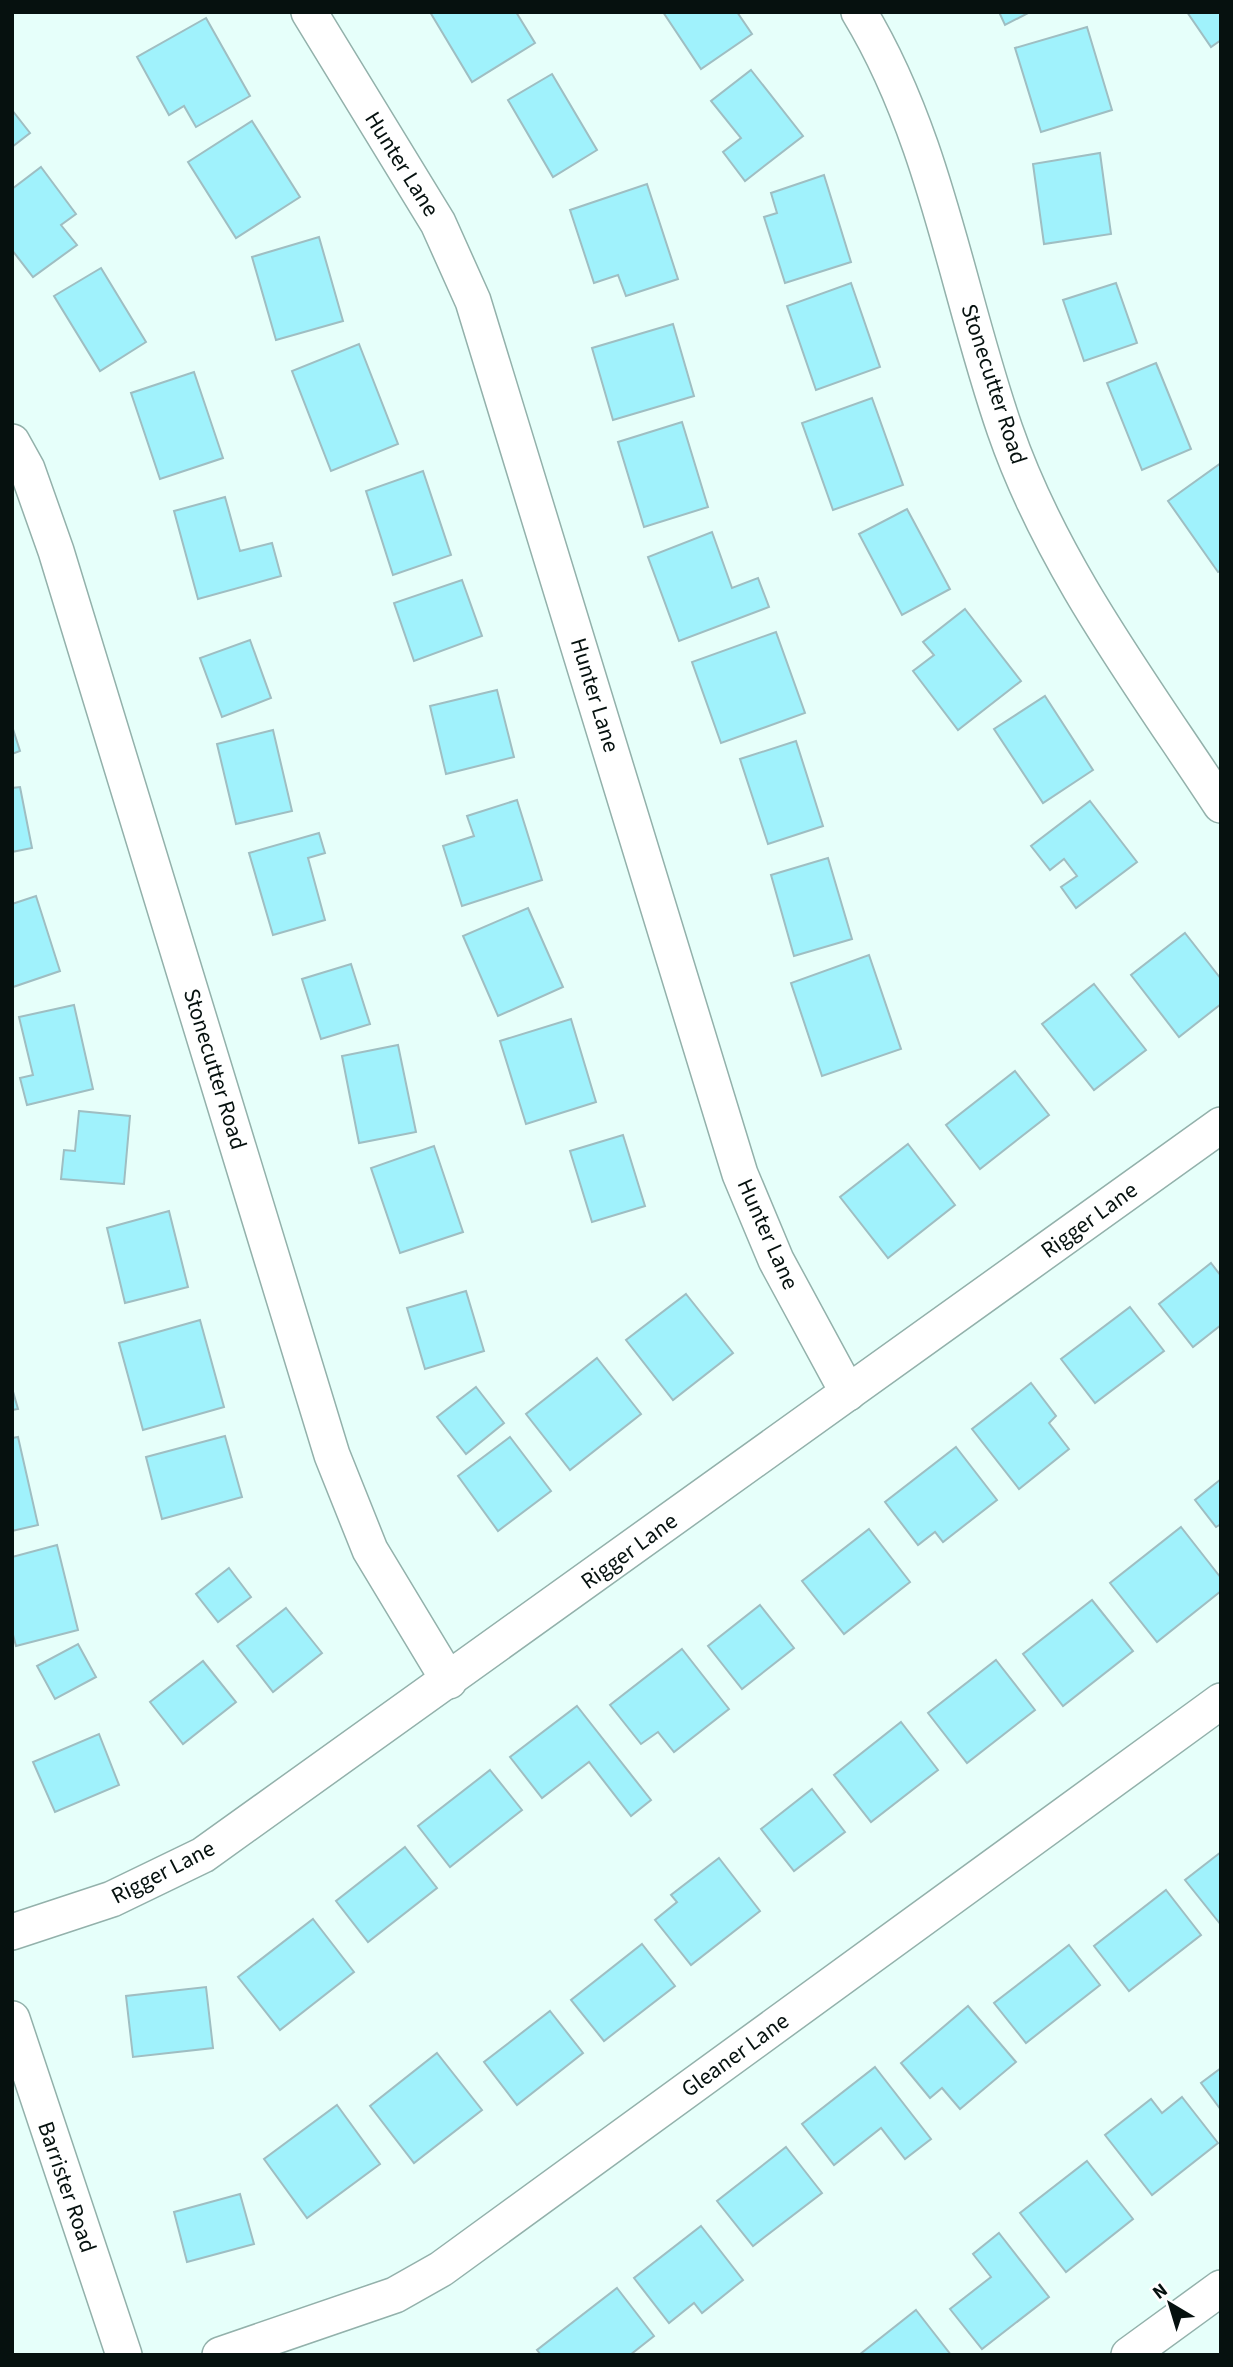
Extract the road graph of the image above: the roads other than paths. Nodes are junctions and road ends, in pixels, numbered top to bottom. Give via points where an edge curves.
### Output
1 (309, 12) edge
2 (859, 12) edge
3 (12, 442) edge
4 (1221, 805) edge
5 (1221, 1125) edge
6 (848, 1393) junction
7 (449, 1681) junction
8 (1221, 1701) edge
9 (12, 1932) edge
10 (12, 2019) edge
11 (18, 2060) edge
12 (1221, 2288) edge
13 (124, 2355) edge
14 (220, 2355) edge
15 (1129, 2355) edge

1 - 6 street, Hunter Lane via 438,223 473,302 740,1174 776,1260
2 - 4 street, Stonecutter Road via 883,51 922,154 1006,432 1049,531
3 - 7 street, Stonecutter Road via 27,469 57,551 332,1455 370,1550
5 - 6 street, Rigger Lane
6 - 7 street, Rigger Lane
7 - 9 street, Rigger Lane via 203,1855 112,1899
8 - 14 street, Gleaner Lane via 441,2269 394,2295
10 - 11 street, Barrister Road
11 - 13 street, Barrister Road
12 - 15 street

